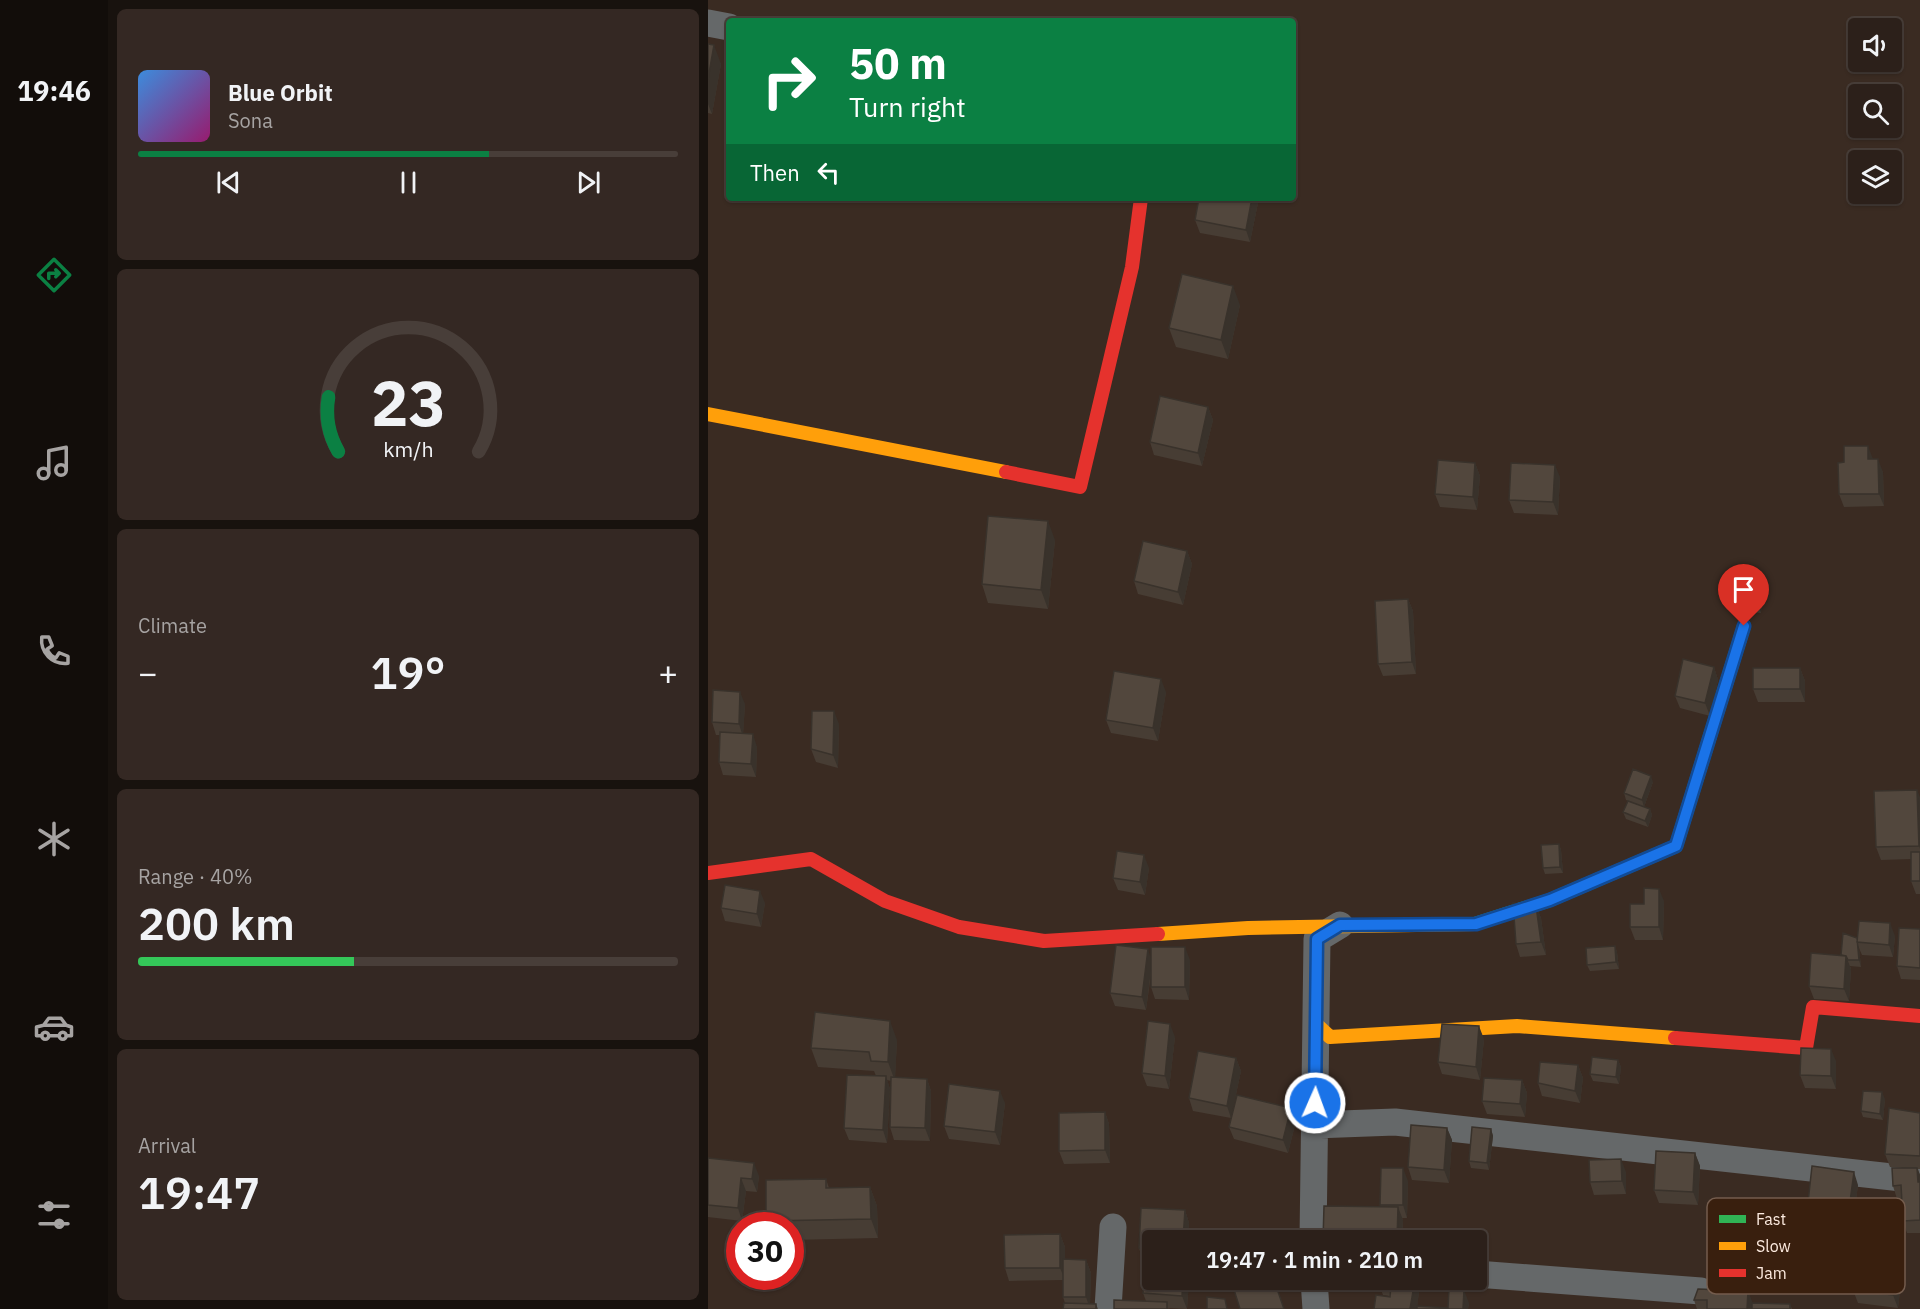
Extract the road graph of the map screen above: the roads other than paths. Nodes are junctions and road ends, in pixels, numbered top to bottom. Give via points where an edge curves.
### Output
1 (708, 23) edge
2 (726, 26) edge
3 (1141, 201) edge
4 (708, 414) edge
5 (1744, 626) dead end
6 (708, 873) edge
7 (1340, 925) junction
8 (1920, 1016) edge
9 (1316, 1024) junction
10 (1314, 1125) junction
11 (1920, 1180) edge
12 (1113, 1227) dead end
13 (1313, 1230) edge
14 (1487, 1275) edge
15 (1315, 1290) edge
16 (1701, 1291) edge
17 (1108, 1309) edge
18 (1316, 1309) edge

1 - 2 street
3 - 4 street via 1132,267 1080,487
5 - 7 street via 1676,846 1550,900 1476,924
6 - 7 street via 811,859 885,902 959,927 1044,940
7 - 9 street via 1317,939
8 - 9 street via 1814,1007 1806,1047 1517,1026 1330,1037
9 - 10 street
10 - 11 street via 1395,1122
10 - 13 street
12 - 17 street
14 - 16 street
15 - 18 street

